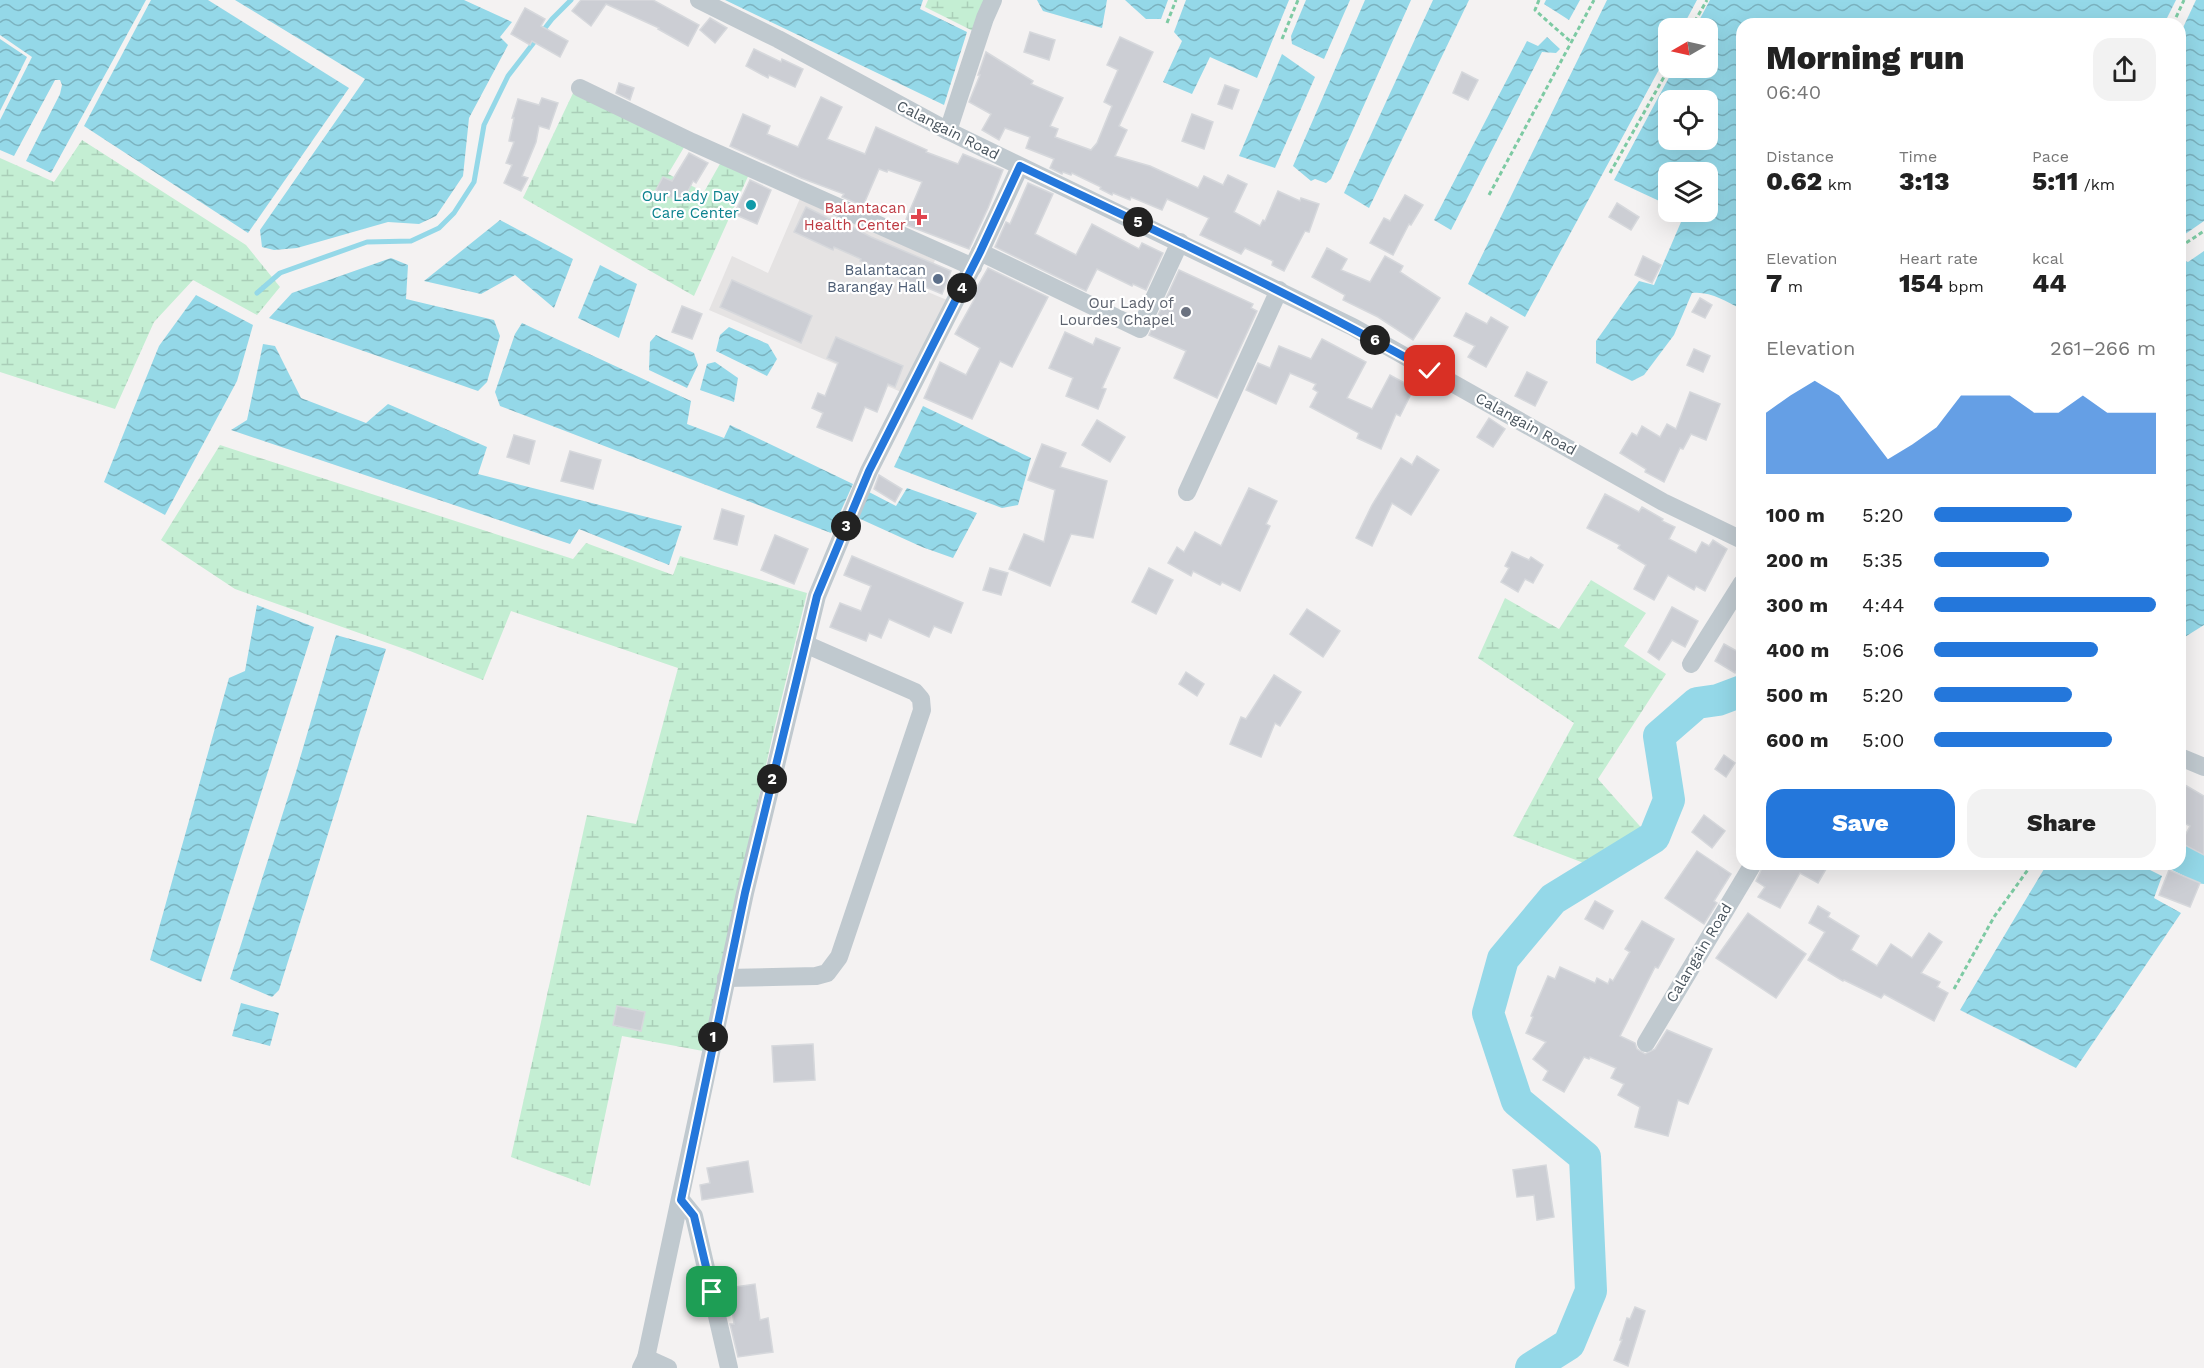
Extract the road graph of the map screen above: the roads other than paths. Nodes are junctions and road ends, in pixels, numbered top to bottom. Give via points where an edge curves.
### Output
1 (699, 0) edge
2 (993, 0) edge
3 (580, 88) dead end
4 (948, 132) junction
5 (1020, 166) junction
6 (1180, 242) junction
7 (977, 259) junction
8 (1279, 290) junction
9 (1187, 492) dead end
10 (1736, 537) edge
11 (1736, 593) edge
12 (805, 644) junction
13 (1691, 664) dead end
14 (2186, 760) edge
15 (2204, 767) edge
16 (1749, 870) edge
17 (726, 978) junction
18 (1646, 1043) dead end
19 (681, 1200) junction
20 (644, 1363) edge
21 (668, 1368) edge
22 (729, 1368) edge

1 - 4 street, Calangain Road
2 - 4 street
3 - 7 street via 692,142
4 - 5 street, Calangain Road
5 - 6 street, Calangain Road
5 - 7 street
6 - 7 street via 1140,329
6 - 8 street, Calangain Road
7 - 12 street via 869,471 817,596
8 - 9 street
8 - 10 street, Calangain Road via 1353,327 1664,502
11 - 13 street
12 - 17 street
12 - 17 street via 915,692 921,699 922,710 838,957 827,973
14 - 15 street
16 - 18 street, Calangain Road
17 - 19 street
19 - 20 street
19 - 22 street via 694,1216
20 - 21 street

